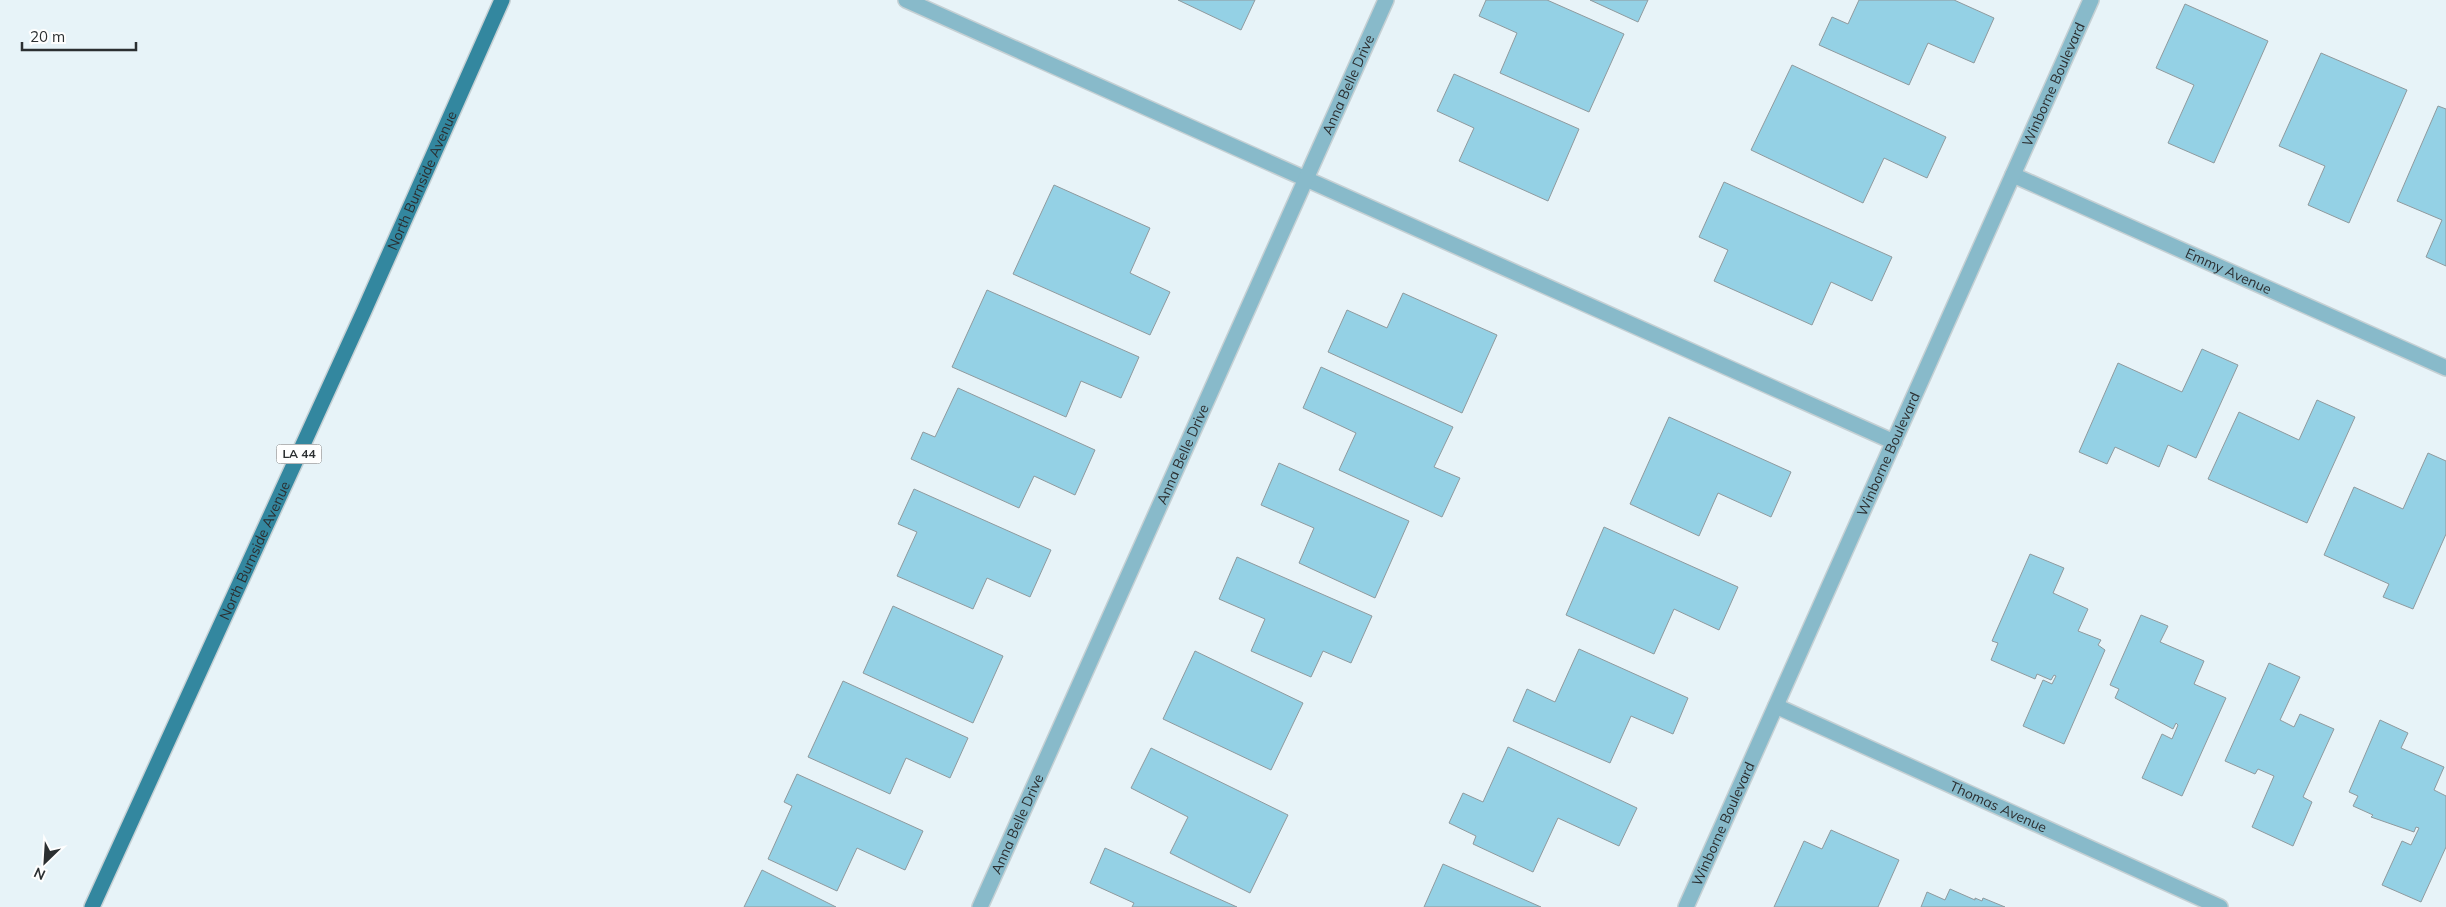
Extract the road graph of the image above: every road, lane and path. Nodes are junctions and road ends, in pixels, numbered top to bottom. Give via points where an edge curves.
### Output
1 (502, 0) edge
2 (906, 0) edge
3 (1386, 0) edge
4 (2090, 0) edge
5 (2012, 175) junction
6 (1306, 179) junction
7 (2446, 368) edge
8 (1894, 442) junction
9 (1776, 706) junction
10 (92, 907) edge
11 (980, 907) edge
12 (1686, 907) edge
13 (2220, 907) edge

1 - 10 main road, North Burnside Avenue / LA 44
2 - 6 street
3 - 6 street, Anna Belle Drive
4 - 5 street, Winborne Boulevard
5 - 7 street, Emmy Avenue
5 - 8 street, Winborne Boulevard
6 - 8 street
6 - 11 street, Anna Belle Drive
8 - 9 street, Winborne Boulevard
9 - 12 street, Winborne Boulevard
9 - 13 street, Thomas Avenue

